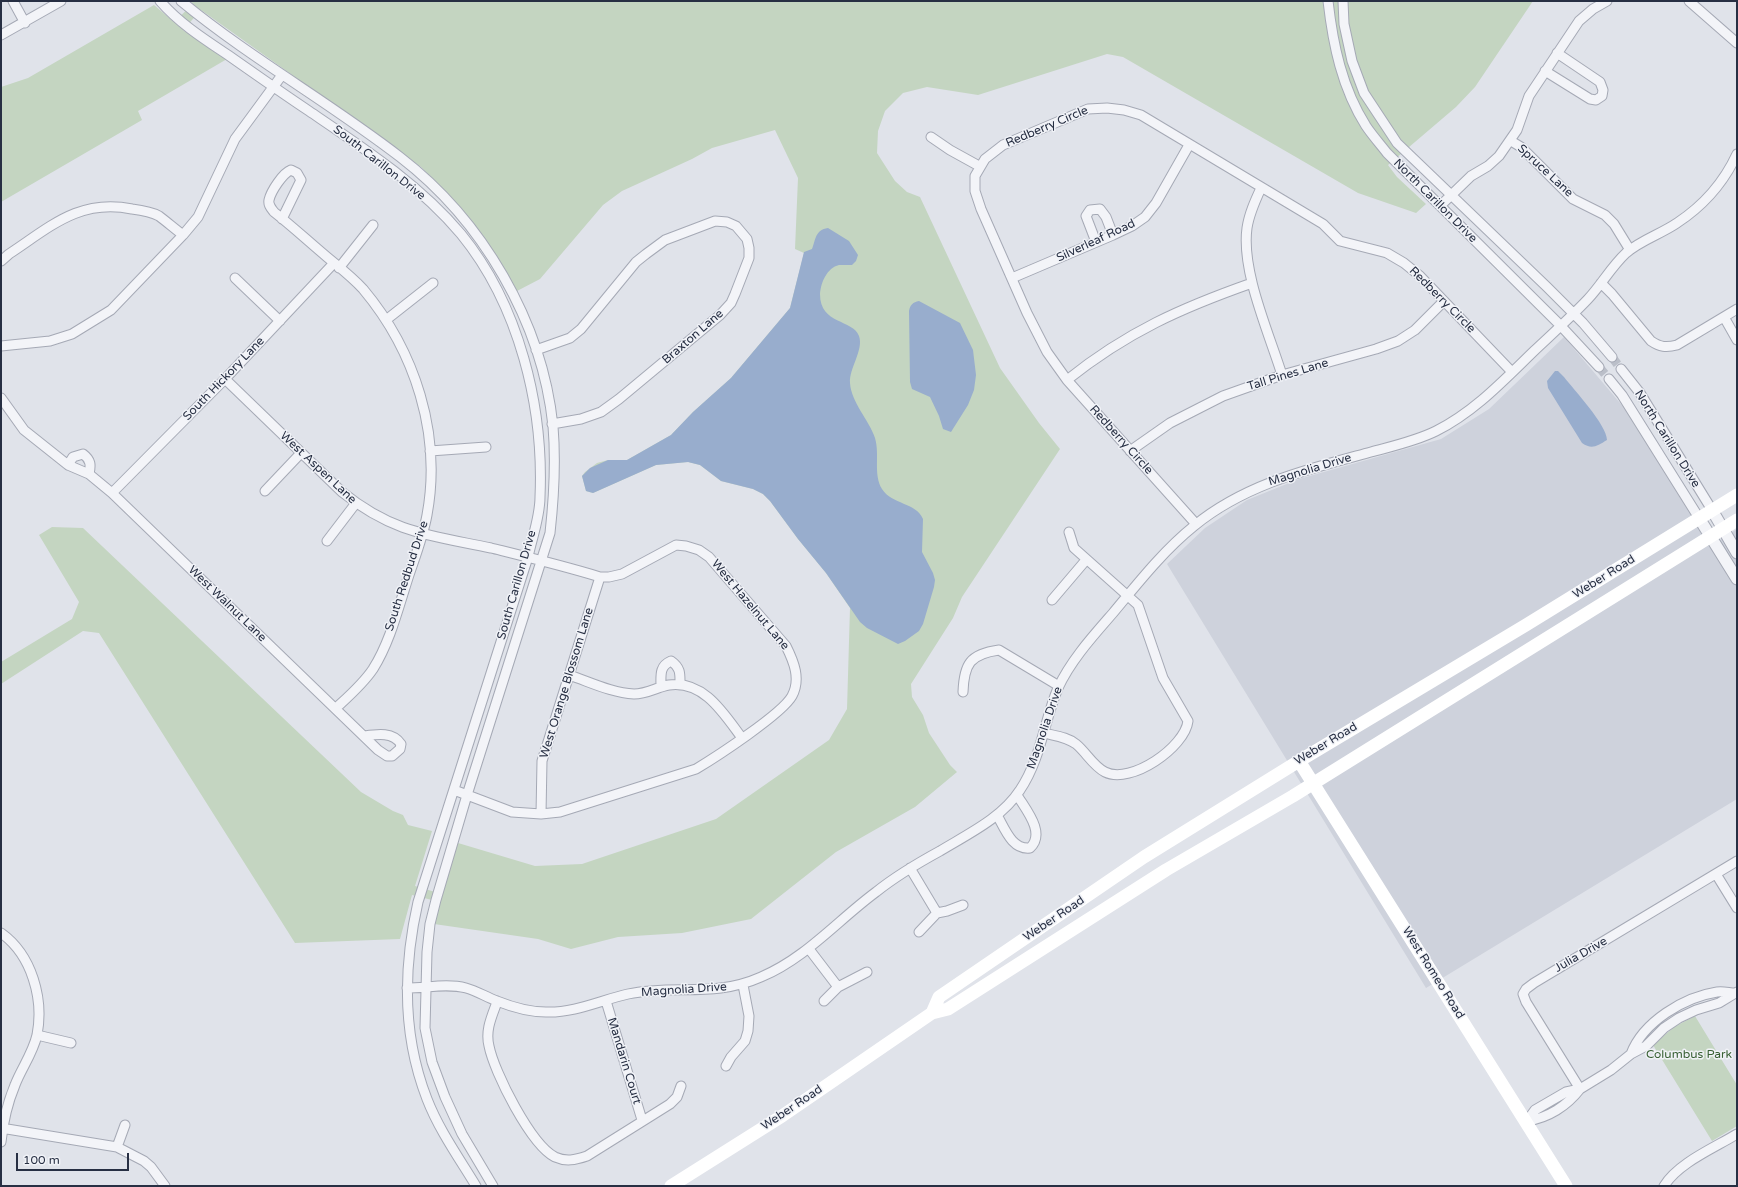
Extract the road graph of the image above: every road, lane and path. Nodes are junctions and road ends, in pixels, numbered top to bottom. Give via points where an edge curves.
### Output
1 (13, 1) edge
2 (61, 1) edge
3 (160, 1) edge
4 (181, 1) edge
5 (1328, 1) edge
6 (1343, 1) edge
7 (1607, 1) edge
8 (1689, 1) edge
9 (25, 22) junction
10 (1, 35) edge
11 (1737, 43) edge
12 (1557, 53) junction
13 (1546, 71) junction
14 (282, 75) junction
15 (274, 87) junction
16 (931, 137) dead end
17 (1511, 141) junction
18 (1190, 145) junction
19 (1737, 154) edge
20 (980, 166) junction
21 (1261, 188) junction
22 (1450, 196) junction
23 (1440, 206) junction
24 (282, 219) junction
25 (373, 225) dead end
26 (183, 235) junction
27 (1113, 235) junction
28 (1096, 242) junction
29 (1630, 250) junction
30 (1, 261) edge
31 (337, 266) junction
32 (235, 278) dead end
33 (1012, 278) junction
34 (433, 283) dead end
35 (1252, 283) junction
36 (1601, 283) junction
37 (1444, 301) junction
38 (1737, 309) edge
39 (1573, 313) junction
40 (1724, 317) junction
41 (386, 320) junction
42 (280, 321) junction
43 (1560, 325) junction
44 (1737, 340) edge
45 (1, 346) edge
46 (536, 350) junction
47 (1612, 357) tunnel mouth
48 (1599, 367) tunnel mouth
49 (1621, 369) tunnel mouth
50 (1512, 372) junction
51 (1282, 375) junction
52 (225, 379) junction
53 (1609, 379) tunnel mouth
54 (1067, 380) junction
55 (1, 398) edge
56 (552, 424) junction
57 (486, 447) dead end
58 (430, 451) junction
59 (1130, 451) junction
60 (301, 453) junction
61 (68, 465) junction
62 (89, 474) junction
63 (265, 491) dead end
64 (112, 493) junction
65 (1737, 495) edge
66 (356, 504) junction
67 (1712, 510) junction
68 (1699, 518) junction
69 (1737, 520) edge
70 (1196, 524) junction
71 (1723, 529) junction
72 (1069, 532) dead end
73 (423, 534) junction
74 (1711, 537) junction
75 (327, 541) dead end
76 (1737, 553) edge
77 (528, 557) junction
78 (1086, 560) junction
79 (543, 561) junction
80 (600, 577) junction
81 (1737, 579) edge
82 (1126, 596) junction
83 (1052, 600) dead end
84 (569, 675) junction
85 (680, 685) junction
86 (1059, 686) junction
87 (661, 687) junction
88 (963, 692) dead end
89 (336, 708) junction
90 (1044, 733) junction
91 (365, 736) dead end
92 (742, 738) junction
93 (1299, 761) junction
94 (1313, 783) junction
95 (454, 790) junction
96 (467, 795) junction
97 (1017, 795) junction
98 (542, 814) junction
99 (997, 815) junction
100 (1737, 861) edge
101 (910, 868) junction
102 (1716, 874) junction
103 (963, 905) dead end
104 (1737, 908) edge
105 (937, 913) junction
106 (919, 932) dead end
107 (1, 933) edge
108 (809, 949) junction
109 (867, 972) dead end
110 (743, 985) junction
111 (838, 987) junction
112 (407, 988) junction
113 (426, 988) junction
114 (1736, 993) edge
115 (606, 1001) junction
116 (824, 1001) dead end
117 (498, 1002) junction
118 (932, 1013) junction
119 (37, 1035) junction
120 (71, 1043) dead end
121 (726, 1066) dead end
122 (681, 1086) dead end
123 (1580, 1089) junction
124 (642, 1120) junction
125 (1527, 1121) junction
126 (125, 1125) dead end
127 (2, 1128) edge
128 (1737, 1134) edge
129 (1, 1142) edge
130 (117, 1147) junction
131 (165, 1186) edge
132 (476, 1186) edge
133 (493, 1186) edge
134 (671, 1186) edge
135 (1566, 1186) edge
136 (1664, 1186) edge

1 - 9 street
2 - 9 street
3 - 15 street, South Carillon Drive via 170,13 199,36
4 - 14 street, South Carillon Drive via 210,25
5 - 23 street, North Carillon Drive via 1331,33 1339,65 1351,98 1366,126 1387,153
6 - 22 street, North Carillon Drive via 1344,24 1350,53 1364,93 1397,143
7 - 12 street via 1579,21
8 - 11 street
9 - 10 street
12 - 13 street
12 - 13 street via 1600,82 1602,96 1596,100 1590,99
13 - 17 street via 1529,96
14 - 15 street
14 - 46 street, South Carillon Drive via 401,157 463,218 504,278
15 - 26 street via 235,140 206,203
15 - 77 street, South Carillon Drive via 388,168 433,206 460,234 494,284 512,324 522,357 531,390 540,447 540,499
16 - 20 street
17 - 22 street via 1488,166 1471,176
17 - 29 street, Spruce Lane via 1521,147 1573,198 1605,215 1614,224
18 - 20 street, Redberry Circle via 1141,115 1107,108 1088,109 1003,145
18 - 21 street, Redberry Circle
18 - 27 street, Silverleaf Road via 1145,217
19 - 29 street, Magnolia Drive via 1720,183 1700,205 1678,223
20 - 33 street, Redberry Circle via 975,176 975,191
21 - 35 street via 1247,228 1246,248
21 - 37 street, Redberry Circle via 1323,224 1340,241 1387,253 1404,263
22 - 23 street
22 - 39 street, North Carillon Drive
23 - 43 street, North Carillon Drive
24 - 24 street, South Redbud Drive via 301,180 297,173 291,170 284,173 269,200 270,206
24 - 31 street, South Redbud Drive
25 - 31 street, South Hickory Lane
26 - 30 street via 157,215 140,210 121,206 84,209 66,216
26 - 45 street via 111,310 93,322 72,334 50,341
27 - 28 street, Silverleaf Road
27 - 28 street via 1100,209 1090,210 1086,216
28 - 33 street, Silverleaf Road
29 - 36 street, Magnolia Drive via 1612,267
31 - 41 street, South Redbud Drive via 362,288
31 - 42 street, South Hickory Lane
32 - 42 street
33 - 54 street, Redberry Circle via 1047,352
34 - 41 street
35 - 51 street
35 - 54 street via 1154,322 1104,352
36 - 39 street, Magnolia Drive
36 - 40 street via 1658,346 1667,348 1677,345
37 - 50 street, Redberry Circle
37 - 51 street, Tall Pines Lane via 1415,330 1398,341
38 - 40 street
39 - 43 street, Magnolia Drive
39 - 47 street, North Carillon Drive
40 - 44 street
41 - 58 street, South Redbud Drive via 411,368 422,397
42 - 52 street, South Hickory Lane
43 - 48 street, North Carillon Drive
43 - 50 street, Magnolia Drive
46 - 56 street, South Carillon Drive via 547,391
46 - 56 street, Braxton Lane via 570,338 581,330 636,262 665,240 715,221 736,226 747,239 748,258 731,303 720,315 601,412 581,419
49 - 67 street, North Carillon Drive via 1640,393
50 - 70 street, Magnolia Drive via 1475,406 1432,433 1264,484
51 - 59 street, Tall Pines Lane via 1197,407
52 - 60 street, West Aspen Lane
52 - 64 street, South Hickory Lane
53 - 68 street, North Carillon Drive via 1626,401
54 - 59 street, Redberry Circle
55 - 61 street, West Walnut Lane via 24,430
56 - 79 street, South Carillon Drive via 555,457 554,496 550,533
57 - 58 street
58 - 73 street, South Redbud Drive via 430,486
59 - 70 street, Redberry Circle
60 - 63 street
60 - 66 street, West Aspen Lane
61 - 62 street, West Walnut Lane
61 - 62 street via 73,458 83,454 91,466
62 - 64 street, West Walnut Lane
64 - 89 street, West Walnut Lane
65 - 67 main road, Weber Road
66 - 73 street, West Aspen Lane via 382,520
66 - 75 street
67 - 68 main road, Weber Road
67 - 71 street
68 - 74 street
68 - 93 main road, Weber Road
69 - 71 main road, Weber Road
70 - 82 street, Magnolia Drive
71 - 74 main road, Weber Road
71 - 76 street
72 - 78 street via 1074,548
73 - 77 street, West Aspen Lane
73 - 89 street, South Redbud Drive via 384,650 372,670
74 - 81 street
74 - 94 main road, Weber Road
77 - 79 street, West Aspen Lane
77 - 95 street, South Carillon Drive
78 - 82 street
78 - 83 street
79 - 80 street, West Hazelnut Lane
79 - 96 street, South Carillon Drive
80 - 84 street, West Orange Blossom Lane
80 - 92 street, West Hazelnut Lane via 622,574 676,545 686,546 709,556 786,646 796,669 796,683 792,696 782,709
82 - 86 street, Magnolia Drive via 1086,645
82 - 90 street via 1138,605 1163,678 1188,721 1183,735 1155,762 1128,773 1115,774 1105,772 1067,738
84 - 87 street via 618,692 634,694
84 - 98 street, West Orange Blossom Lane via 542,761
85 - 87 street
85 - 87 street via 680,671 671,661 663,665
85 - 92 street via 700,692 714,701
86 - 88 street via 999,650 981,654 972,660 963,674
86 - 90 street, Magnolia Drive
89 - 91 street, West Walnut Lane
90 - 97 street, Magnolia Drive via 1027,779
92 - 98 street, West Hazelnut Lane via 696,769 560,812
93 - 94 main road, West Romeo Road
93 - 118 main road, Weber Road via 1144,857 939,997
94 - 118 main road, Weber Road via 1166,870 948,1010
94 - 125 main road, West Romeo Road
95 - 96 street, West Hazelnut Lane
95 - 112 street, South Carillon Drive via 418,902 411,935
96 - 98 street, West Hazelnut Lane via 512,812
96 - 113 street, South Carillon Drive via 430,924
97 - 99 street, Magnolia Drive
97 - 99 street via 1035,827 1037,838 1030,848 1019,847 1014,843
99 - 101 street, Magnolia Drive
100 - 102 street, Julia Drive
101 - 105 street
101 - 108 street, Magnolia Drive via 876,891
102 - 104 street
102 - 123 street, Julia Drive via 1526,989 1523,994 1526,1002
103 - 105 street
105 - 106 street
107 - 119 street via 7,937 33,973 37,993
108 - 110 street, Magnolia Drive via 788,964
108 - 111 street
109 - 111 street
110 - 115 street, Magnolia Drive via 720,990 635,993
110 - 121 street via 749,1016 748,1030 745,1041
111 - 116 street
112 - 113 street, Magnolia Drive
112 - 132 street, South Carillon Drive via 412,1053 427,1100
113 - 117 street, Magnolia Drive via 467,988
113 - 133 street, South Carillon Drive via 425,1028 432,1062 462,1134
114 - 123 street via 1717,992 1672,1009 1654,1022 1635,1042 1631,1054
115 - 117 street, Magnolia Drive via 576,1009 549,1012 524,1010
115 - 124 street, Mandarin Court
117 - 124 street, Mandarin Court via 489,1023 489,1046 510,1096 543,1148 564,1160 575,1160 587,1156
118 - 134 main road, Weber Road via 782,1116
119 - 120 street
119 - 127 street via 14,1086
122 - 124 street, Mandarin Court via 677,1097 670,1104
123 - 125 street via 1571,1100 1541,1119
125 - 135 main road, West Romeo Road
126 - 130 street
127 - 129 street
127 - 130 street
128 - 136 street via 1681,1168
130 - 131 street via 144,1160

